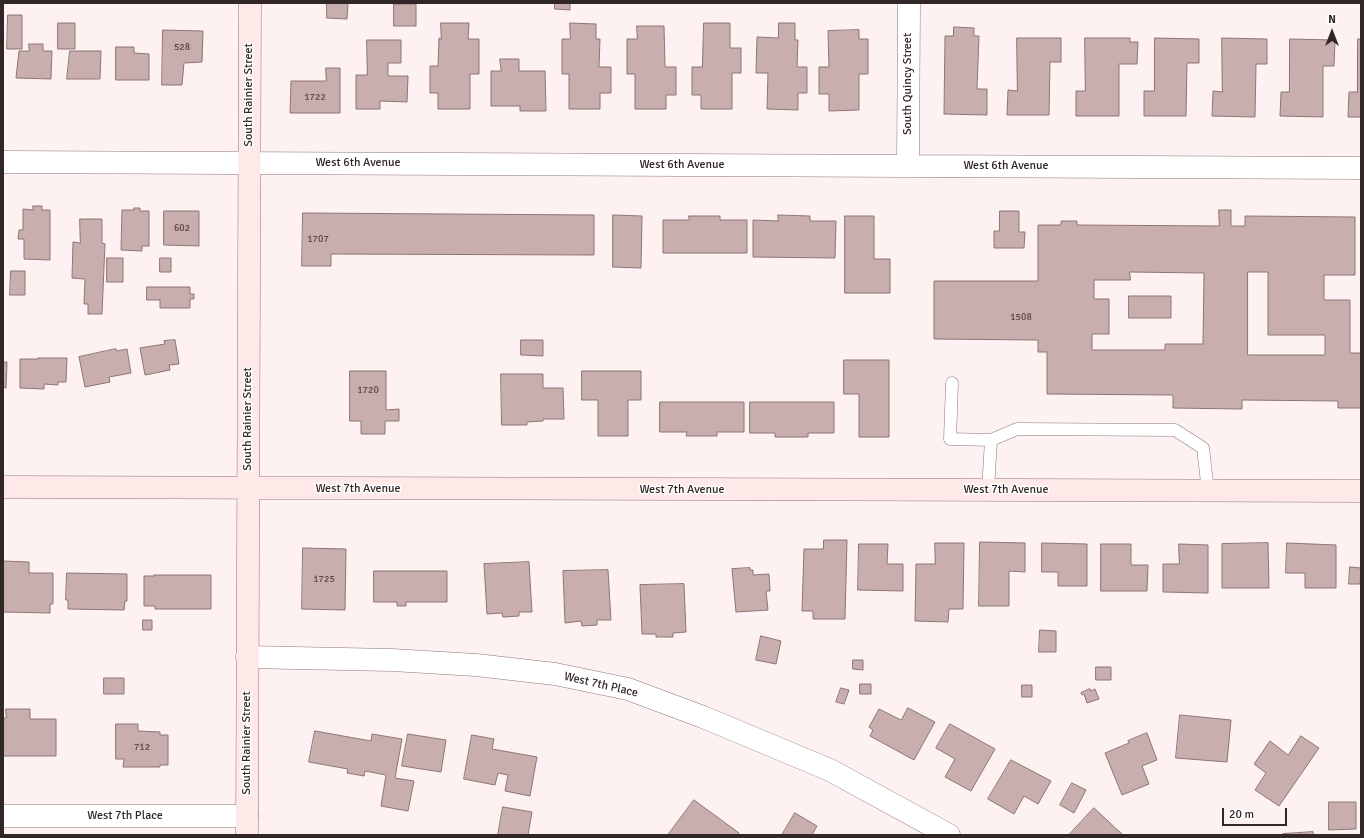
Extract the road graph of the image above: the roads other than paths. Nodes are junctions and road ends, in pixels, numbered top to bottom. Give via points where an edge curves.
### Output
1 (250, 3) edge
2 (909, 3) edge
3 (3, 162) edge
4 (249, 163) junction
5 (908, 166) junction
6 (1361, 168) edge
7 (952, 382) dead end
8 (991, 440) junction
9 (3, 487) edge
10 (248, 488) junction
11 (988, 490) junction
12 (1208, 491) junction
13 (1361, 491) edge
14 (247, 657) junction
15 (3, 816) edge
16 (247, 826) edge
17 (949, 835) edge

1 - 4 street, South Rainier Street
2 - 5 street, South Quincy Street
3 - 4 street, West 6th Avenue
4 - 5 street, West 6th Avenue
4 - 10 street, South Rainier Street
5 - 6 street, West 6th Avenue
7 - 8 lane via 950,439
8 - 11 lane
8 - 12 lane via 1017,429 1175,430 1203,448
9 - 10 street, West 7th Avenue
10 - 11 street, West 7th Avenue
10 - 14 street, South Rainier Street
11 - 12 street, West 7th Avenue
12 - 13 street, West 7th Avenue
14 - 16 street, South Rainier Street
14 - 17 street, West 7th Place via 392,660 476,665 555,674 628,689 830,770
15 - 16 street, West 7th Place

